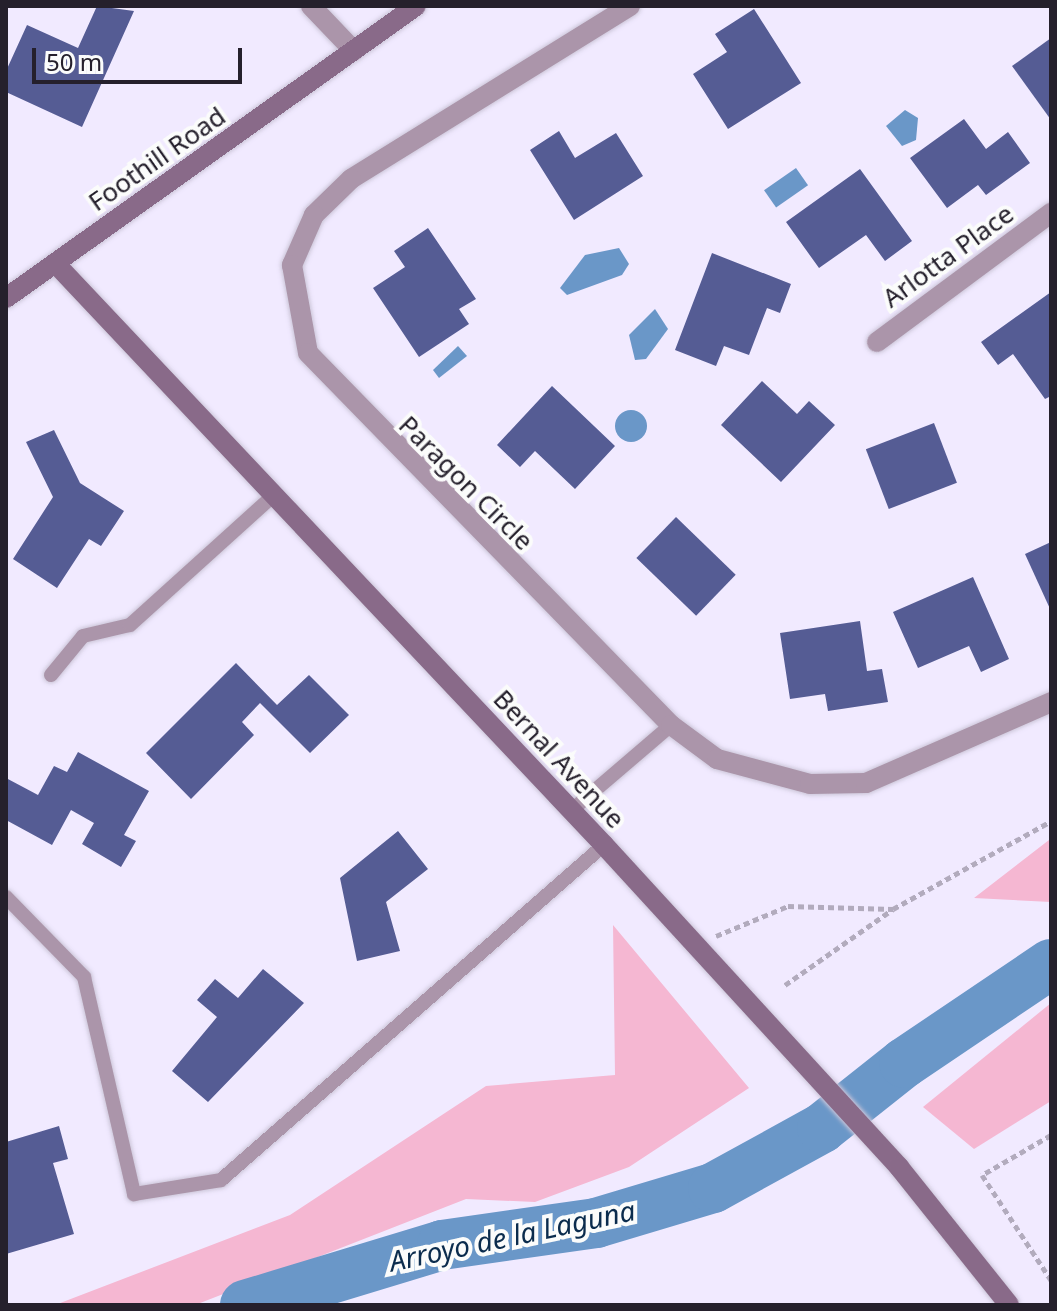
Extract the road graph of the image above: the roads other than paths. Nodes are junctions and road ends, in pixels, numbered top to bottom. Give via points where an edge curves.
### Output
1 (311, 6) edge
2 (416, 6) edge
3 (630, 6) edge
4 (354, 51) junction
5 (1051, 213) edge
6 (55, 263) junction
7 (6, 298) edge
8 (877, 342) dead end
9 (274, 495) junction
10 (51, 675) dead end
11 (1051, 702) edge
12 (671, 725) junction
13 (572, 810) junction
14 (604, 845) junction
15 (6, 897) edge
16 (1009, 1305) edge

1 - 4 street
2 - 4 main road, Foothill Road
3 - 12 street, Paragon Circle via 351,179 298,242 293,298 308,353 340,394
4 - 6 main road, Foothill Road
5 - 8 street, Arlotta Place
6 - 7 main road, Foothill Road
6 - 9 main road, Bernal Avenue
9 - 10 lane via 130,625 83,636
9 - 13 main road, Bernal Avenue
11 - 12 street, Paragon Circle via 866,783 767,777 717,759
12 - 13 lane
13 - 14 main road, Bernal Avenue
14 - 15 lane via 221,1180 134,1194 84,977
14 - 16 main road, Bernal Avenue via 782,1046 899,1167

